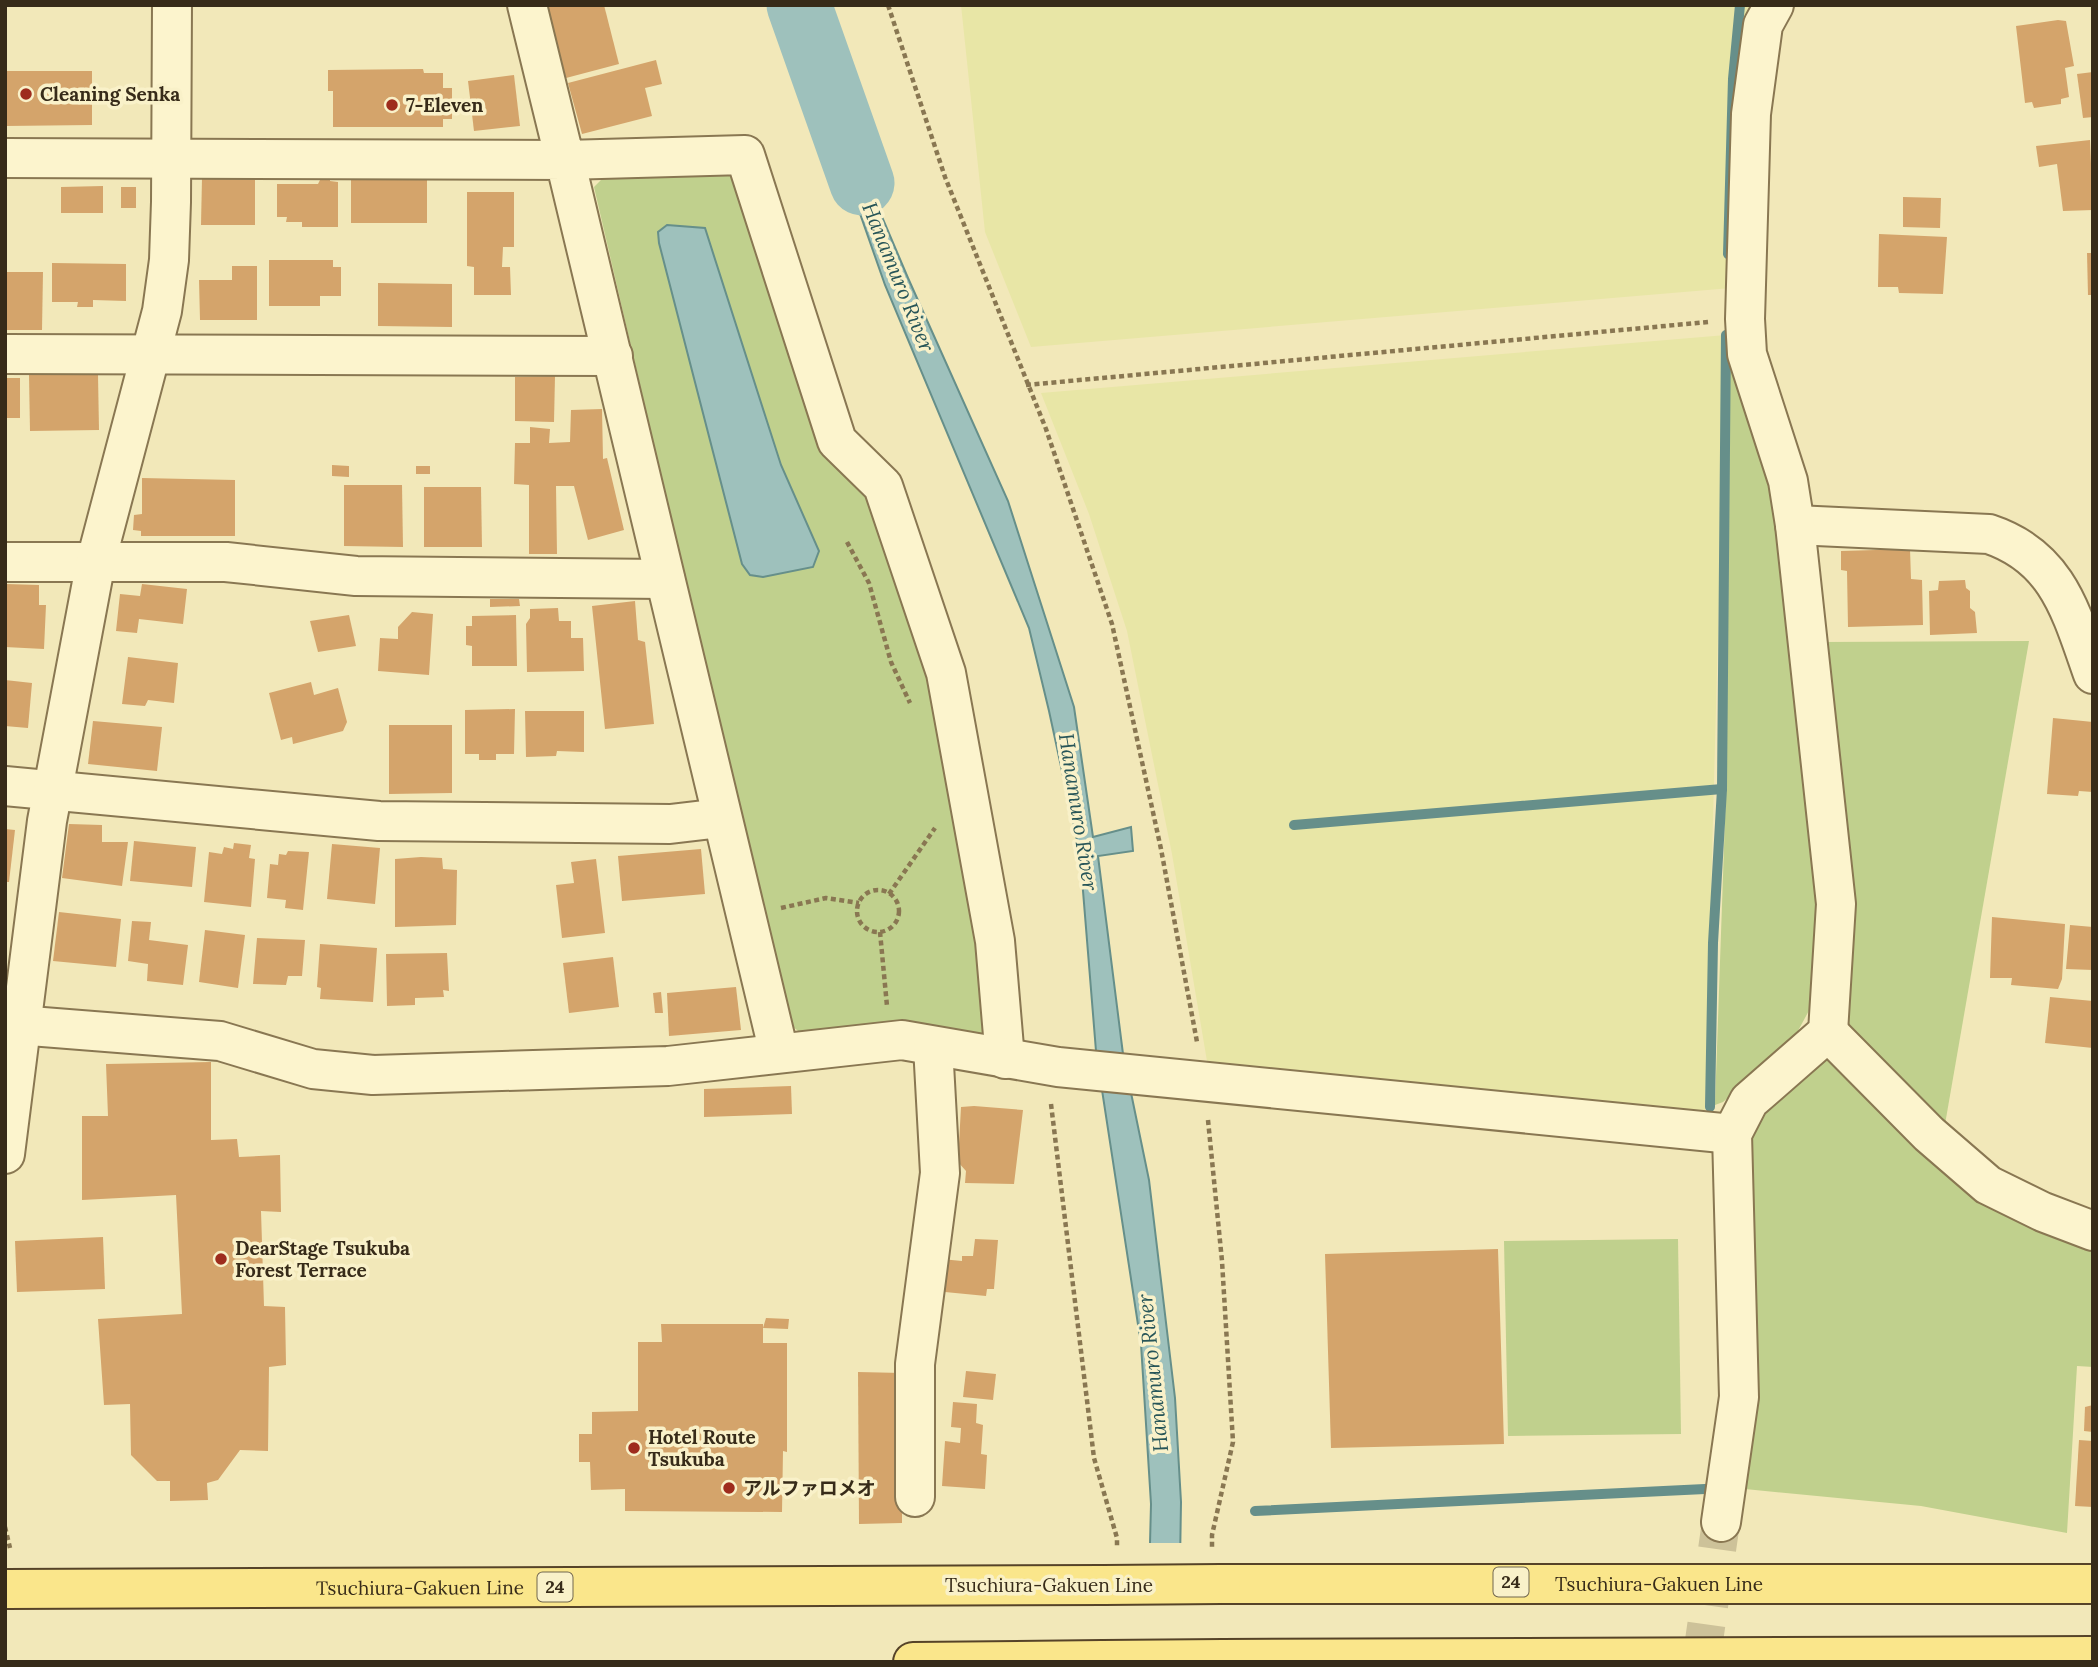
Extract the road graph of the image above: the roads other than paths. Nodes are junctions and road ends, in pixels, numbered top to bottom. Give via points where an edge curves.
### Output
1 (172, 5) edge
2 (527, 5) edge
3 (1774, 5) edge
4 (5, 158) edge
5 (171, 158) junction
6 (565, 160) junction
7 (5, 355) edge
8 (152, 356) junction
9 (613, 356) junction
10 (1795, 525) junction
11 (96, 561) junction
12 (5, 562) edge
13 (665, 579) junction
14 (2079, 599) edge
15 (2093, 674) edge
16 (5, 786) edge
17 (53, 790) junction
18 (722, 818) junction
19 (13, 1025) edge
20 (1828, 1032) junction
21 (933, 1046) junction
22 (779, 1053) junction
23 (1005, 1059) junction
24 (1732, 1134) junction
25 (5, 1154) edge
26 (2093, 1231) edge
27 (915, 1497) dead end
28 (1721, 1522) tunnel mouth
29 (2093, 1584) edge
30 (5, 1589) edge
31 (2093, 1656) edge
32 (1102, 1660) edge
33 (914, 1662) edge

1 - 5 street
2 - 6 street
3 - 10 street via 1763,25 1751,114 1745,319 1748,354 1788,481
4 - 5 street
5 - 6 street
5 - 8 street via 169,260
6 - 9 street
6 - 23 street via 745,155 837,441 883,486 946,673 995,941
7 - 8 street
8 - 9 street
8 - 11 street
9 - 13 street
10 - 14 street via 1989,534 2027,552
10 - 20 street via 1836,904
11 - 12 street
11 - 13 street via 226,562 356,576
11 - 17 street
13 - 18 street
14 - 15 street
16 - 17 street
17 - 18 street via 379,821 670,824
17 - 19 street
18 - 22 street
19 - 22 street via 220,1041 313,1069 373,1075 668,1066
19 - 25 street
20 - 24 street via 1749,1101
20 - 26 street via 1929,1134 1988,1185
21 - 22 street via 891,1041
21 - 23 street
21 - 27 street via 940,1172 915,1364
23 - 24 street
24 - 28 street via 1739,1397
29 - 30 main road, Tsuchiura-Gakuen Line / 24, bridge via 1221,1584 1110,1568
31 - 32 main road, bridge
32 - 33 main road

